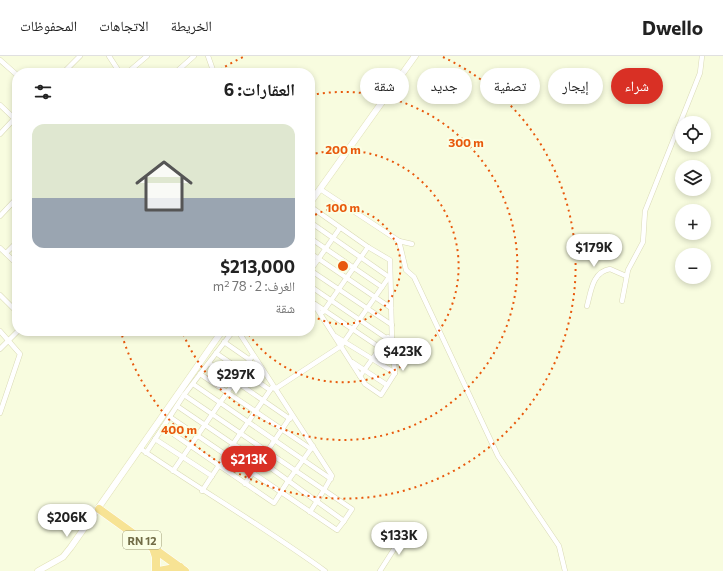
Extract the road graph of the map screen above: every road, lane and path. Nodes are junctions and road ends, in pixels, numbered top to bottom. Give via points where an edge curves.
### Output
1 (80, 56) edge
2 (108, 56) edge
3 (147, 56) edge
4 (194, 56) edge
5 (208, 56) edge
6 (415, 56) edge
7 (702, 56) edge
8 (0, 60) edge
9 (69, 68) edge
10 (116, 68) edge
11 (134, 68) edge
12 (181, 68) edge
13 (212, 68) edge
14 (12, 71) edge
15 (0, 105) edge
16 (12, 116) edge
17 (12, 124) edge
18 (0, 134) edge
19 (320, 189) junction
20 (315, 196) edge
21 (12, 203) edge
22 (315, 210) edge
23 (0, 216) edge
24 (315, 225) edge
25 (340, 228) junction
26 (333, 238) junction
27 (315, 241) edge
28 (399, 241) junction
29 (412, 244) dead end
30 (12, 247) edge
31 (368, 247) junction
32 (0, 248) edge
33 (326, 249) junction
34 (6, 254) junction
35 (315, 256) edge
36 (361, 258) junction
37 (12, 259) edge
38 (319, 259) junction
39 (315, 264) edge
40 (354, 268) junction
41 (315, 273) edge
42 (626, 276) junction
43 (389, 277) junction
44 (347, 278) junction
45 (382, 287) junction
46 (339, 289) junction
47 (315, 290) edge
48 (0, 295) edge
49 (375, 298) junction
50 (331, 301) junction
51 (622, 301) dead end
52 (315, 304) edge
53 (315, 305) edge
54 (587, 306) dead end
55 (12, 307) edge
56 (367, 308) junction
57 (391, 308) junction
58 (324, 310) junction
59 (321, 315) junction
60 (359, 320) junction
61 (392, 325) junction
62 (353, 329) junction
63 (392, 331) junction
64 (0, 332) edge
65 (334, 335) junction
66 (13, 336) edge
67 (219, 336) edge
68 (229, 336) edge
69 (241, 336) edge
70 (387, 339) junction
71 (9, 340) junction
72 (224, 342) junction
73 (344, 342) junction
74 (392, 342) junction
75 (341, 346) junction
76 (380, 348) junction
77 (0, 349) edge
78 (216, 353) junction
79 (253, 355) junction
80 (394, 357) junction
81 (372, 359) junction
82 (250, 360) junction
83 (350, 361) junction
84 (208, 363) junction
85 (364, 370) junction
86 (242, 371) junction
87 (200, 374) junction
88 (395, 374) junction
89 (360, 376) junction
90 (235, 382) junction
91 (193, 384) junction
92 (387, 385) junction
93 (273, 388) junction
94 (228, 393) junction
95 (184, 395) junction
96 (263, 400) junction
97 (221, 403) junction
98 (177, 406) junction
99 (255, 412) junction
100 (0, 413) edge
101 (213, 415) junction
102 (170, 417) junction
103 (291, 417) junction
104 (248, 422) junction
105 (206, 425) junction
106 (163, 428) junction
107 (282, 430) junction
108 (240, 433) junction
109 (198, 437) junction
110 (155, 439) junction
111 (275, 441) junction
112 (233, 444) junction
113 (191, 446) junction
114 (312, 448) junction
115 (143, 451) junction
116 (268, 452) junction
117 (226, 454) junction
118 (184, 457) junction
119 (303, 460) junction
120 (261, 461) junction
121 (219, 465) junction
122 (173, 471) junction
123 (296, 471) junction
124 (253, 473) junction
125 (212, 476) junction
126 (331, 479) junction
127 (288, 481) junction
128 (245, 484) junction
129 (324, 490) junction
130 (202, 491) junction
131 (282, 492) junction
132 (316, 501) junction
133 (99, 509) junction
134 (310, 512) junction
135 (344, 520) junction
136 (405, 532) dead end
137 (153, 548) junction
138 (183, 569) edge
139 (38, 571) edge
140 (158, 571) edge
141 (325, 571) edge
142 (380, 571) edge
143 (565, 571) edge

1 - 9 street
2 - 10 street
3 - 11 street
4 - 12 street
5 - 13 street
6 - 19 street
7 - 42 street via 700,73 645,211 643,242
8 - 14 street
15 - 16 street
17 - 18 street
19 - 20 street
19 - 28 street
21 - 23 street
22 - 25 street
24 - 26 street
25 - 26 street
25 - 31 street
26 - 33 street
26 - 36 street
27 - 33 street
28 - 29 street
28 - 143 street via 406,270 414,277 498,456 559,546
30 - 34 street
31 - 36 street
31 - 43 street via 390,260
32 - 34 street
33 - 38 street
33 - 40 street
34 - 37 street
35 - 38 street
36 - 40 street
36 - 43 street
38 - 39 street
38 - 44 street
40 - 44 street
40 - 45 street
41 - 46 street
42 - 51 street
42 - 54 street via 610,269 601,272 593,285
43 - 45 street
43 - 57 street
44 - 46 street
44 - 49 street
45 - 49 street
46 - 50 street
46 - 56 street
47 - 50 street
48 - 55 street
49 - 56 street
49 - 57 street
50 - 58 street
50 - 60 street
52 - 58 street
53 - 59 street
56 - 60 street
56 - 61 street
57 - 61 street
58 - 59 street
58 - 62 street
59 - 65 street
60 - 62 street
60 - 70 street
61 - 63 street
62 - 73 street
62 - 76 street
63 - 70 street
63 - 74 street
64 - 71 street
65 - 73 street
65 - 75 street
66 - 71 street
67 - 115 street
68 - 72 street
69 - 79 street
70 - 74 street
70 - 76 street
71 - 77 street
71 - 100 street via 19,351 20,356
72 - 78 street
72 - 82 street
73 - 75 street
73 - 81 street
74 - 80 street
75 - 83 street
75 - 93 street
76 - 80 street
76 - 81 street
78 - 84 street
78 - 86 street
79 - 82 street
79 - 93 street
80 - 88 street
81 - 85 street
81 - 88 street
82 - 86 street
83 - 85 street
83 - 89 street
84 - 87 street
84 - 90 street
85 - 89 street
85 - 92 street
86 - 90 street
86 - 93 street
87 - 91 street
87 - 94 street
88 - 92 street
89 - 92 street via 365,384 381,395
90 - 94 street
90 - 96 street
91 - 95 street
91 - 97 street
93 - 96 street
93 - 103 street
94 - 97 street
94 - 99 street
95 - 98 street
95 - 101 street
96 - 99 street
96 - 103 street
97 - 101 street
97 - 104 street
98 - 102 street
98 - 105 street
99 - 104 street
99 - 107 street
101 - 105 street
101 - 108 street
102 - 106 street
102 - 109 street
103 - 107 street
103 - 114 street
104 - 108 street
104 - 111 street
105 - 109 street
105 - 112 street
106 - 110 street
106 - 113 street
107 - 111 street
107 - 114 street
108 - 112 street
108 - 116 street
109 - 113 street
109 - 117 street
110 - 115 street
110 - 118 street
111 - 116 street
111 - 119 street
112 - 117 street
112 - 120 street
113 - 118 street
113 - 121 street
114 - 119 street
114 - 126 street via 332,476
115 - 122 street
115 - 133 street
116 - 120 street
116 - 123 street
117 - 121 street
117 - 124 street
118 - 122 street
118 - 125 street
119 - 123 street
119 - 126 street
120 - 124 street
120 - 127 street
121 - 125 street
121 - 128 street
122 - 130 street
123 - 127 street
123 - 129 street
124 - 128 street
124 - 131 street
125 - 130 street
126 - 129 street
127 - 131 street
127 - 132 street
128 - 131 street via 274,504
129 - 132 street
129 - 135 street via 352,509
130 - 141 street via 262,527
131 - 134 street
132 - 134 street
132 - 135 street
133 - 137 highway, RN 12
133 - 139 street via 63,557
134 - 135 street via 337,530
136 - 142 street
137 - 138 highway, RN 12
137 - 140 highway
138 - 140 highway

